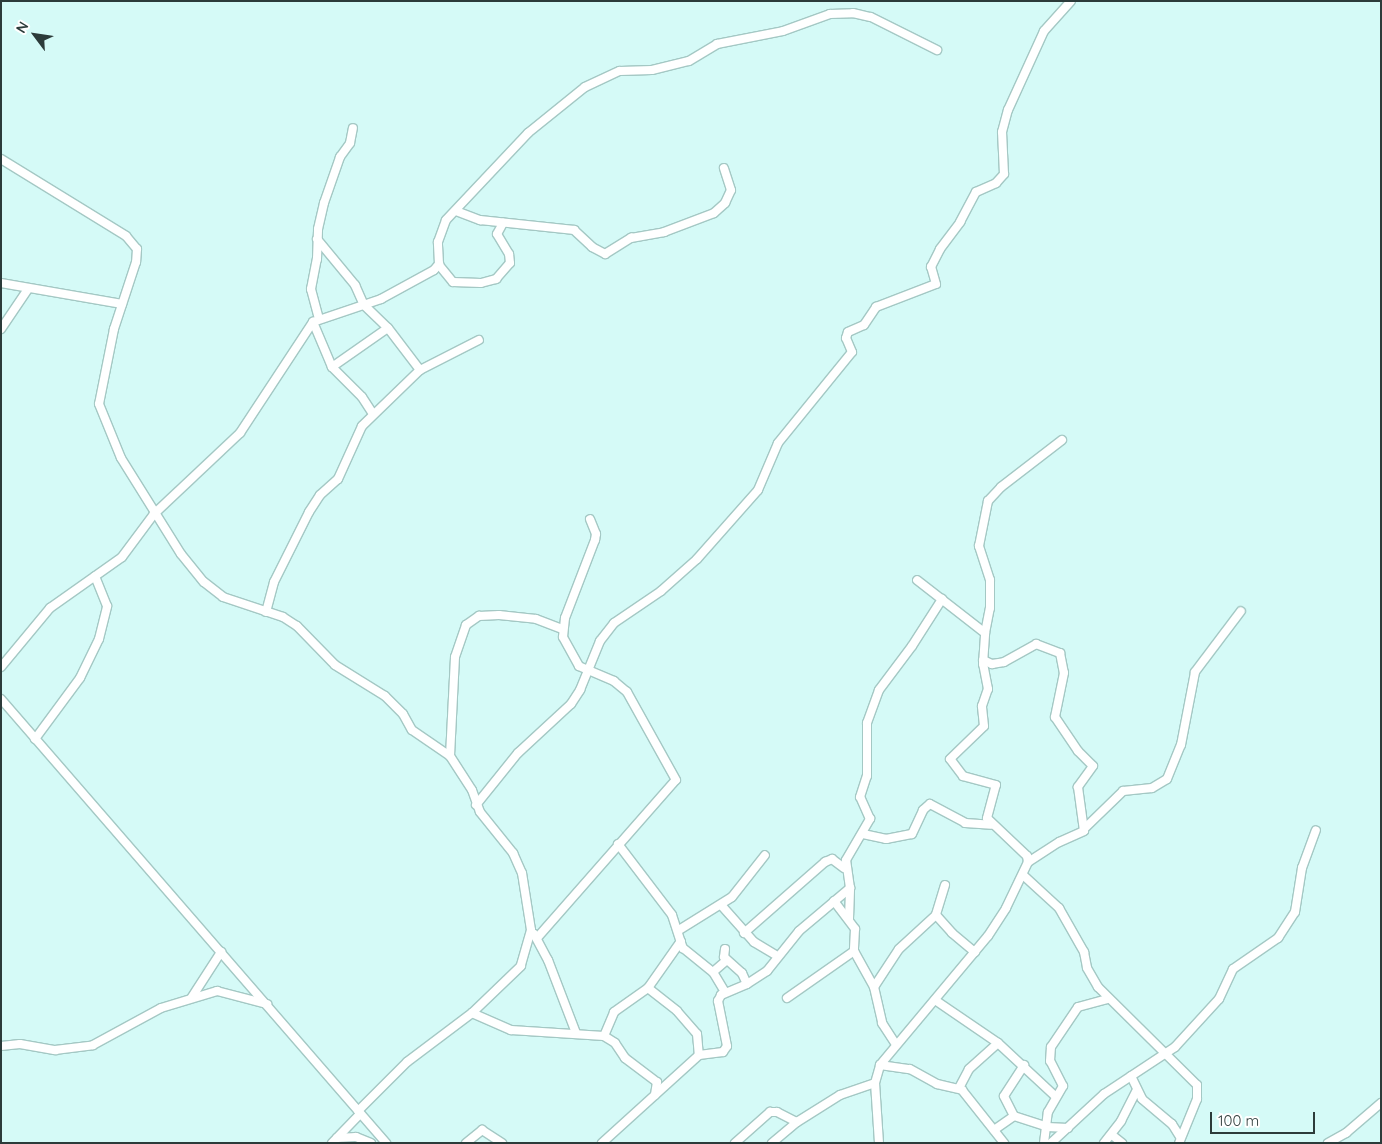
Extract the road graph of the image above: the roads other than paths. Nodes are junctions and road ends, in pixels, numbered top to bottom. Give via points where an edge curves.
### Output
1 (1071, 1) edge
2 (937, 50) dead end
3 (353, 128) dead end
4 (1, 160) edge
5 (724, 168) dead end
6 (456, 211) junction
7 (504, 222) junction
8 (317, 239) junction
9 (439, 265) junction
10 (1, 283) edge
11 (28, 289) junction
12 (122, 304) junction
13 (364, 305) junction
14 (316, 320) junction
15 (388, 328) junction
16 (1, 329) edge
17 (479, 340) dead end
18 (332, 368) junction
19 (420, 370) junction
20 (373, 414) junction
21 (1062, 440) dead end
22 (154, 514) junction
23 (590, 519) dead end
24 (94, 576) junction
25 (917, 580) dead end
26 (942, 599) junction
27 (266, 612) junction
28 (1241, 612) dead end
29 (562, 629) junction
30 (985, 632) junction
31 (983, 660) junction
32 (992, 664) junction
33 (1, 667) edge
34 (587, 672) junction
35 (984, 674) junction
36 (1, 699) edge
37 (34, 739) junction
38 (450, 756) junction
39 (476, 805) junction
40 (989, 821) junction
41 (1085, 828) junction
42 (1316, 830) dead end
43 (863, 834) junction
44 (618, 844) junction
45 (765, 855) dead end
46 (1028, 862) junction
47 (844, 868) junction
48 (1023, 875) junction
49 (945, 885) dead end
50 (850, 888) junction
51 (834, 900) junction
52 (722, 906) junction
53 (936, 914) junction
54 (849, 919) junction
55 (531, 930) junction
56 (679, 930) junction
57 (744, 933) junction
58 (537, 938) junction
59 (681, 941) junction
60 (725, 949) dead end
61 (854, 950) junction
62 (221, 952) junction
63 (975, 952) junction
64 (777, 956) junction
65 (727, 960) junction
66 (713, 972) junction
67 (747, 984) junction
68 (874, 987) junction
69 (648, 988) junction
70 (725, 992) junction
71 (192, 997) junction
72 (787, 998) dead end
73 (1108, 999) junction
74 (935, 1000) junction
75 (267, 1004) junction
76 (472, 1013) junction
77 (576, 1033) junction
78 (604, 1036) junction
79 (895, 1043) junction
80 (998, 1043) junction
81 (1, 1046) edge
82 (699, 1055) junction
83 (1165, 1055) junction
84 (880, 1065) junction
85 (1024, 1065) junction
86 (1131, 1076) junction
87 (657, 1082) junction
88 (875, 1083) junction
89 (666, 1087) junction
90 (958, 1088) junction
91 (1137, 1090) junction
92 (655, 1095) junction
93 (1055, 1096) junction
94 (1381, 1103) edge
95 (359, 1113) junction
96 (1014, 1116) junction
97 (797, 1122) junction
98 (1068, 1128) junction
99 (1047, 1129) junction
100 (994, 1130) junction
101 (1112, 1135) junction
102 (335, 1140) edge
103 (1179, 1140) edge
104 (498, 1141) edge
105 (739, 1142) edge
106 (1053, 1142) edge
107 (371, 1143) edge
108 (386, 1143) edge
109 (466, 1143) edge
110 (602, 1143) edge
111 (772, 1143) edge
112 (879, 1143) edge
113 (1004, 1143) edge
114 (1044, 1143) edge
115 (1104, 1143) edge
116 (1122, 1143) edge
117 (1328, 1143) edge

1 - 34 street via 1044,31 1008,110 1002,132 1004,174 1001,180 976,192 940,249 932,267 936,284 876,307 864,325 848,332 846,338 852,352 778,443 758,490 697,559 661,591 614,622 600,641
2 - 6 street via 871,17 853,13 830,14 784,31 717,44 702,56 677,65 615,73 585,87 534,128
3 - 8 street via 350,143 340,157 324,203
4 - 12 street via 134,243 136,262
5 - 7 street via 731,190 725,203 714,213 664,232 631,238 605,254 574,230
6 - 7 street via 480,220
6 - 9 street via 446,220 439,235
7 - 9 street via 497,234 509,254 510,263 496,279 481,283 453,282
8 - 13 street via 355,285
8 - 14 street via 311,289
9 - 13 street via 419,280
10 - 11 street
11 - 12 street
11 - 16 street
12 - 22 street via 99,404 121,458
13 - 14 street
13 - 15 street
14 - 18 street
14 - 22 street via 245,427
15 - 18 street
15 - 19 street
17 - 19 street
18 - 20 street via 362,397
19 - 20 street
20 - 27 street via 358,431 338,479 320,495 309,512 274,582
21 - 30 street via 988,502 979,546 990,580 990,608
22 - 24 street via 128,551
22 - 27 street via 194,571 213,590
23 - 29 street via 596,540
24 - 33 street via 50,608
24 - 37 street via 107,606 99,638 80,678
25 - 26 street
26 - 30 street
26 - 43 street via 879,690 867,723 867,776 860,797 870,819
27 - 38 street via 297,626 335,665 385,696 403,714 412,730
28 - 41 street via 1195,672 1181,745 1167,779 1152,788 1123,791
29 - 34 street via 572,659
29 - 38 street via 519,617 479,616 471,619 462,633 455,657
30 - 31 street
31 - 32 street
31 - 35 street
32 - 35 street
32 - 41 street via 1010,659 1036,644 1060,653 1064,673 1055,717 1078,751 1093,766 1078,787
34 - 39 street via 571,704 518,753
34 - 44 street via 614,681 627,692 676,780
35 - 40 street via 988,689 982,706 984,726 950,759 963,776 996,785
36 - 37 street
37 - 62 street
38 - 39 street via 472,790
39 - 55 street via 517,860 524,882
40 - 43 street via 966,823 930,804 923,810 912,834 886,839
40 - 46 street via 1027,856
41 - 46 street via 1080,834 1059,842
42 - 83 street via 1302,868 1295,912 1287,926 1278,938 1233,969 1212,1008
43 - 47 street
44 - 56 street via 672,915
44 - 58 street
45 - 52 street via 742,888
46 - 48 street
47 - 50 street
47 - 57 street via 832,858 825,862
48 - 63 street via 998,922
48 - 73 street via 1059,908 1084,952 1091,977
49 - 53 street
50 - 51 street
50 - 54 street
51 - 54 street
51 - 64 street
52 - 56 street
52 - 57 street
53 - 63 street
53 - 68 street via 899,949
54 - 61 street via 857,934
55 - 58 street
55 - 76 street via 521,966
56 - 59 street
57 - 64 street
58 - 77 street
59 - 66 street via 687,953
59 - 69 street
60 - 65 street
61 - 68 street
61 - 72 street
62 - 71 street
62 - 75 street
63 - 74 street
64 - 67 street via 766,971
65 - 66 street
65 - 67 street via 742,973
66 - 70 street
67 - 70 street
68 - 79 street via 882,1023
69 - 78 street via 614,1012
69 - 82 street via 677,1011 697,1034
70 - 82 street via 718,1001 727,1046 723,1052
71 - 75 street via 226,991
71 - 81 street via 161,1008 93,1045 55,1050 20,1044
73 - 83 street
73 - 93 street via 1078,1007 1055,1038 1050,1061 1063,1086
74 - 79 street
74 - 80 street
75 - 95 street
76 - 77 street via 512,1030
76 - 95 street via 407,1062
77 - 78 street
78 - 87 street via 625,1058
79 - 84 street
80 - 85 street
80 - 90 street via 969,1069
82 - 89 street
83 - 86 street
83 - 103 street via 1193,1080 1198,1092
84 - 88 street
84 - 90 street via 910,1069 937,1084
85 - 93 street
85 - 96 street via 1004,1096
86 - 91 street
86 - 98 street via 1094,1101
87 - 89 street
87 - 92 street
88 - 97 street via 840,1095
88 - 112 street
89 - 92 street
90 - 100 street
91 - 101 street
91 - 103 street via 1149,1106 1172,1124
92 - 110 street
93 - 99 street via 1048,1112
94 - 117 street via 1346,1133
95 - 102 street
95 - 108 street
96 - 99 street
96 - 100 street
97 - 105 street via 770,1112
97 - 111 street
98 - 99 street
98 - 106 street
99 - 106 street
99 - 114 street
100 - 113 street
101 - 115 street
101 - 116 street
102 - 107 street via 356,1137
104 - 109 street via 482,1130

